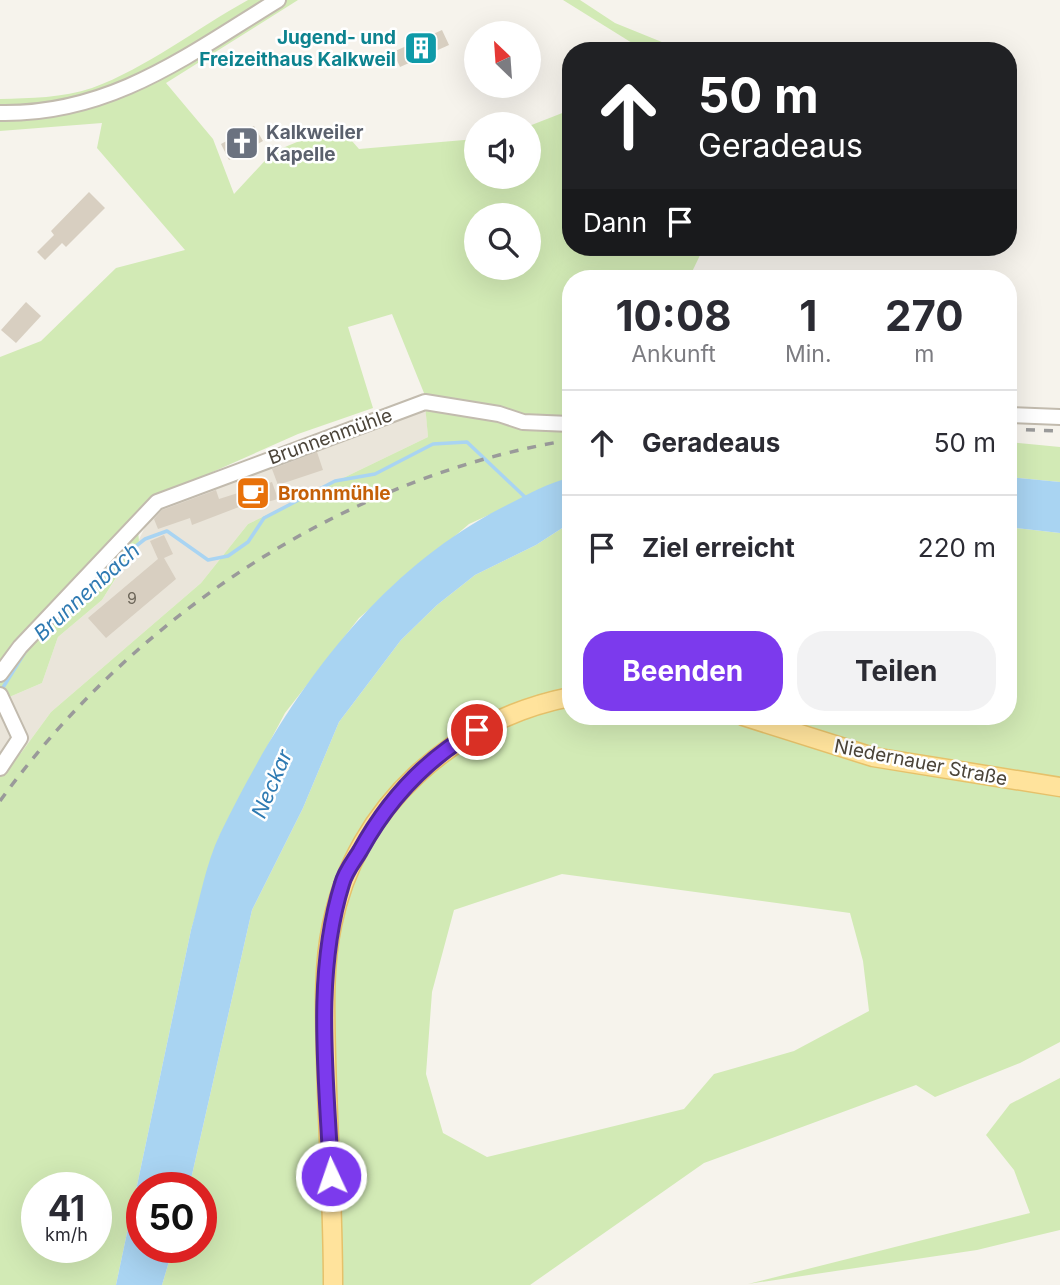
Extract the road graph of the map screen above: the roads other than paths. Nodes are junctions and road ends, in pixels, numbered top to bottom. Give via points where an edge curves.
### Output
1 (278, 0) edge
2 (0, 113) edge
3 (1017, 415) edge
4 (1060, 417) edge
5 (562, 424) edge
6 (0, 674) edge
7 (0, 695) edge
8 (562, 699) edge
9 (773, 725) edge
10 (0, 768) edge
11 (1060, 788) edge
12 (333, 1285) edge

1 - 2 street via 145,81 71,107 32,114
3 - 4 street
5 - 6 street, Brunnenmühle via 523,422 425,402 158,502 20,647
7 - 10 street via 19,738
8 - 12 main road via 519,710 462,739 419,771 378,818 343,881 331,927 325,1006
9 - 11 main road, Niedernauer Straße via 873,757

